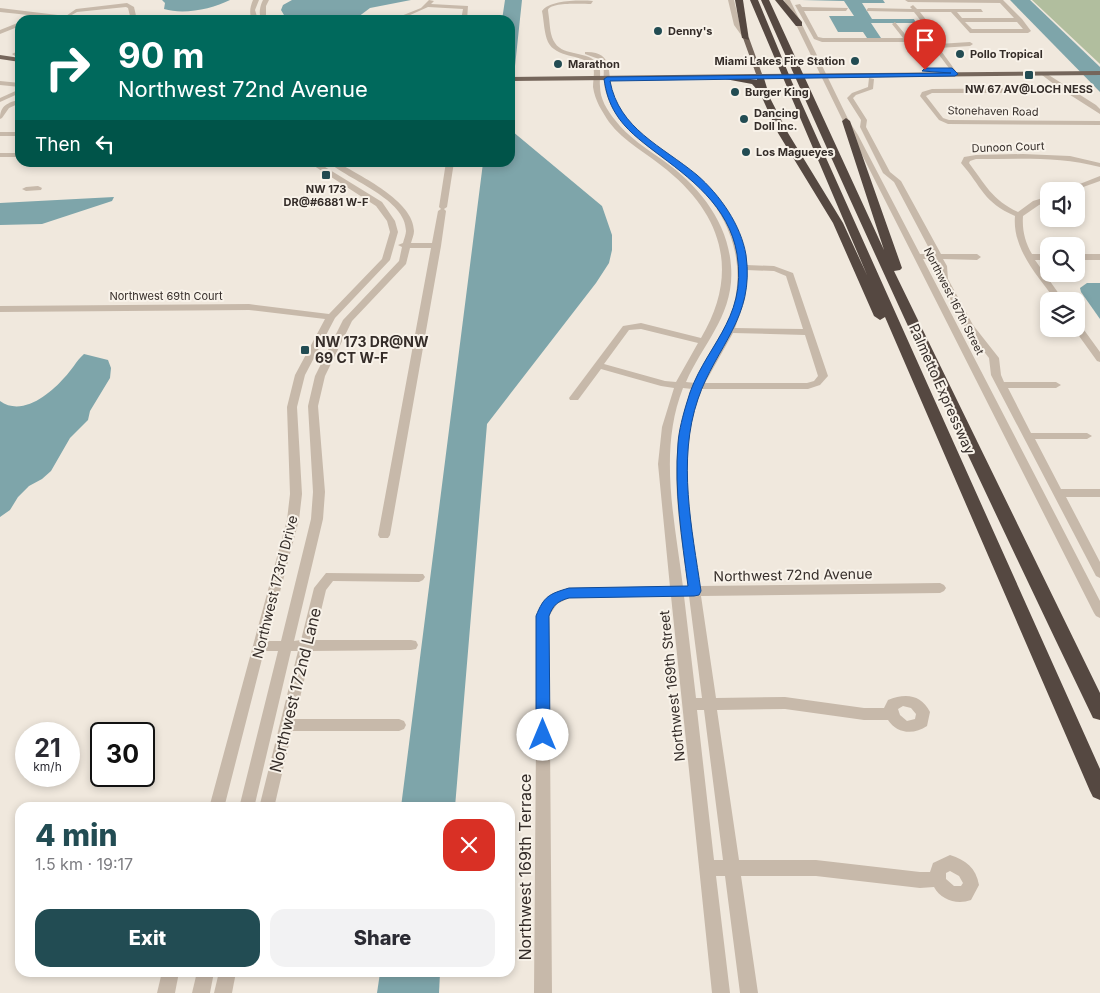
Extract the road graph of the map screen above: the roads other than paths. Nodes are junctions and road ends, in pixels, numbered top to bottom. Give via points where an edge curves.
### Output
1 (256, 0) edge
2 (266, 0) edge
3 (731, 0) edge
4 (739, 0) edge
5 (754, 0) edge
6 (766, 0) edge
7 (779, 0) edge
8 (787, 0) edge
9 (796, 0) edge
10 (907, 0) edge
11 (945, 0) edge
12 (973, 1) junction
13 (429, 3) edge
14 (0, 5) edge
15 (445, 6) junction
16 (800, 9) junction
17 (846, 9) dead end
18 (0, 10) edge
19 (553, 10) dead end
20 (868, 10) dead end
21 (76, 11) junction
22 (916, 11) junction
23 (953, 11) junction
24 (981, 11) junction
25 (444, 13) dead end
26 (47, 14) joint
27 (56, 15) edge
28 (68, 15) edge
29 (133, 15) edge
30 (253, 15) edge
31 (264, 15) edge
32 (404, 15) edge
33 (465, 15) edge
34 (961, 20) junction
35 (989, 20) junction
36 (1020, 20) junction
37 (799, 24) junction
38 (895, 24) dead end
39 (15, 26) edge
40 (0, 32) edge
41 (1028, 33) junction
42 (746, 38) junction
43 (559, 40) dead end
44 (907, 40) junction
45 (935, 46) junction
46 (15, 55) edge
47 (0, 57) edge
48 (0, 64) edge
49 (15, 66) edge
50 (1022, 69) junction
51 (1057, 69) junction
52 (1100, 69) edge
53 (1075, 71) junction
54 (953, 72) junction
55 (515, 73) edge
56 (822, 73) junction
57 (1100, 73) edge
58 (759, 74) junction
59 (1044, 74) junction
60 (602, 75) junction
61 (868, 75) junction
62 (725, 77) junction
63 (515, 79) edge
64 (0, 83) edge
65 (15, 84) edge
66 (1066, 89) junction
67 (763, 91) junction
68 (15, 93) edge
69 (0, 100) edge
70 (15, 103) edge
71 (1100, 112) edge
72 (0, 117) edge
73 (846, 121) junction
74 (1100, 123) edge
75 (0, 134) edge
76 (15, 134) edge
77 (15, 155) edge
78 (0, 156) edge
79 (1100, 166) edge
80 (319, 167) edge
81 (339, 167) edge
82 (449, 167) edge
83 (1100, 178) edge
84 (1085, 184) edge
85 (38, 188) dead end
86 (698, 188) junction
87 (26, 189) dead end
88 (1040, 201) edge
89 (1019, 215) junction
90 (722, 238) junction
91 (738, 240) junction
92 (391, 244) junction
93 (408, 245) junction
94 (437, 246) junction
95 (1100, 250) edge
96 (938, 257) junction
97 (977, 257) dead end
98 (1030, 257) junction
99 (1040, 257) edge
100 (1096, 257) edge
101 (917, 258) junction
102 (743, 268) junction
103 (898, 289) junction
104 (1054, 292) edge
105 (0, 309) edge
106 (331, 317) junction
107 (730, 330) junction
108 (808, 332) junction
109 (1085, 337) edge
110 (705, 342) junction
111 (1100, 359) edge
112 (598, 366) junction
113 (680, 385) junction
114 (1001, 385) junction
115 (1056, 385) dead end
116 (698, 386) junction
117 (296, 390) junction
118 (316, 391) junction
119 (574, 398) dead end
120 (943, 434) junction
121 (1027, 436) junction
122 (1087, 436) dead end
123 (1058, 493) junction
124 (1100, 494) edge
125 (384, 535) dead end
126 (1096, 560) edge
127 (1100, 573) edge
128 (419, 577) dead end
129 (940, 588) dead end
130 (677, 591) junction
131 (694, 591) junction
132 (558, 596) joint
133 (1100, 613) edge
134 (411, 645) dead end
135 (260, 646) junction
136 (286, 646) junction
137 (307, 646) junction
138 (688, 704) junction
139 (710, 704) junction
140 (1100, 712) edge
141 (892, 714) dead end
142 (286, 725) junction
143 (399, 725) dead end
144 (1100, 791) edge
145 (218, 802) edge
146 (247, 802) edge
147 (267, 802) edge
148 (707, 868) junction
149 (732, 868) junction
150 (938, 879) dead end
151 (171, 977) edge
152 (205, 977) edge
153 (227, 977) edge
154 (166, 993) edge
155 (200, 993) edge
156 (223, 993) edge
157 (543, 993) edge
158 (721, 993) edge
159 (749, 993) edge

1 - 30 street
2 - 31 street
3 - 42 street via 737,25
4 - 42 highway
5 - 120 highway, Palmetto Expressway
6 - 103 highway, Palmetto Expressway
7 - 37 highway
8 - 37 street, Northwest 167th Street
9 - 16 street
10 - 11 street
10 - 22 street
11 - 12 street
12 - 24 street
12 - 36 street via 1001,1
13 - 15 street
13 - 32 street
14 - 21 street
15 - 25 street
15 - 33 street via 466,7
16 - 17 street
16 - 44 street via 816,38 822,40
18 - 26 street
19 - 60 street via 559,5 591,3 555,3 545,11 553,46 590,59
20 - 22 street
21 - 28 street
21 - 29 street via 127,5
22 - 23 street
22 - 45 street via 931,30
23 - 24 street
23 - 34 street
24 - 35 street
26 - 27 street
34 - 35 street
34 - 41 street via 970,31
35 - 36 street
36 - 41 street
37 - 56 street, Northwest 167th Street
38 - 44 street
39 - 40 street
41 - 45 street via 963,36 970,44
42 - 58 main road
43 - 60 street via 563,47 601,59 608,68
44 - 45 street
45 - 54 street
46 - 47 main road
48 - 49 main road
50 - 51 main road
50 - 54 main road
50 - 59 main road
51 - 53 main road
51 - 59 main road
52 - 53 main road
53 - 57 main road
53 - 59 main road
54 - 59 main road
54 - 61 main road
54 - 61 main road
55 - 60 main road
56 - 58 main road
56 - 61 main road
56 - 73 street, Northwest 167th Street
58 - 60 main road
58 - 62 main road
58 - 67 highway
59 - 66 street
60 - 62 main road
60 - 63 main road
60 - 86 street, Northwest 169th Street via 598,97 614,123 632,141
61 - 96 street via 872,88 853,98 864,120 862,127 886,171 897,181
62 - 67 highway via 755,82
64 - 65 street
66 - 71 street
66 - 74 street, Stonehaven Road via 932,91 923,96 941,119 948,122
67 - 120 highway via 783,133 838,223 909,382
68 - 69 street
70 - 72 street via 6,107
73 - 101 street, Northwest 167th Street
73 - 103 highway via 896,262
75 - 76 street
77 - 78 street
79 - 89 street, Dunoon Court via 1068,157 967,159 967,166 991,200
80 - 92 street, Northwest 173rd Drive via 379,204 391,221 394,232
81 - 93 street, Northwest 173rd Drive via 380,191 402,209 410,231
82 - 94 street
83 - 84 street
85 - 87 street
86 - 90 street, Northwest 169th Street
86 - 91 street, Northwest 169th Street via 726,214
88 - 89 street
89 - 98 street via 1019,236
90 - 91 street
90 - 110 street, Northwest 169th Street via 728,267 724,297
91 - 102 street, Northwest 169th Street
92 - 93 street
92 - 106 street, Northwest 173rd Drive via 386,260
93 - 94 street
93 - 118 street, Northwest 173rd Drive via 403,262 348,320 320,376
94 - 125 street
95 - 100 street via 1096,251
96 - 97 street
96 - 101 street
96 - 114 street via 944,268 945,281 969,326 994,358
98 - 99 street
98 - 104 street
101 - 133 street, Northwest 167th Street
102 - 107 street, Northwest 169th Street via 741,298
102 - 108 street via 785,270 790,275
103 - 140 highway, Palmetto Expressway
105 - 106 street, Northwest 69th Court via 249,307
106 - 117 street, Northwest 173rd Drive via 300,375
107 - 108 street
107 - 116 street, Northwest 169th Street
108 - 116 street via 823,376 817,384
109 - 111 street
110 - 112 street via 632,326 626,328
110 - 113 street, Northwest 169th Street
112 - 113 street
112 - 119 street
113 - 116 street
113 - 130 street, Northwest 169th Street via 668,418 663,464
114 - 115 street
114 - 121 street
116 - 131 street, Northwest 169th Street via 687,419 682,465 684,515
117 - 118 street
117 - 135 street, Northwest 173rd Drive via 292,407 296,494 293,520
118 - 136 street, Northwest 173rd Drive via 312,406 319,492 317,519
120 - 144 highway, Palmetto Expressway
121 - 122 street
121 - 123 street
123 - 124 street
123 - 126 street
126 - 127 street
128 - 137 street, Northwest 172nd Lane via 330,576 320,588
129 - 131 street, Northwest 72nd Avenue
130 - 131 street, Northwest 72nd Avenue
130 - 132 street, Northwest 72nd Avenue via 569,593
130 - 138 street, Northwest 169th Street
131 - 139 street, Northwest 169th Street
132 - 157 street, Northwest 169th Terrace via 547,604 543,616
134 - 137 street
135 - 136 street
135 - 145 street, Northwest 173rd Drive
136 - 137 street
136 - 146 street, Northwest 173rd Drive
137 - 142 street, Northwest 172nd Lane
138 - 139 street
138 - 148 street, Northwest 169th Street
139 - 141 street via 785,703 864,714
139 - 149 street, Northwest 169th Street
142 - 143 street
142 - 147 street, Northwest 172nd Lane
148 - 149 street
148 - 158 street, Northwest 169th Street
149 - 150 street via 816,868 920,880
149 - 159 street, Northwest 169th Street
151 - 154 street
152 - 155 street
153 - 156 street

